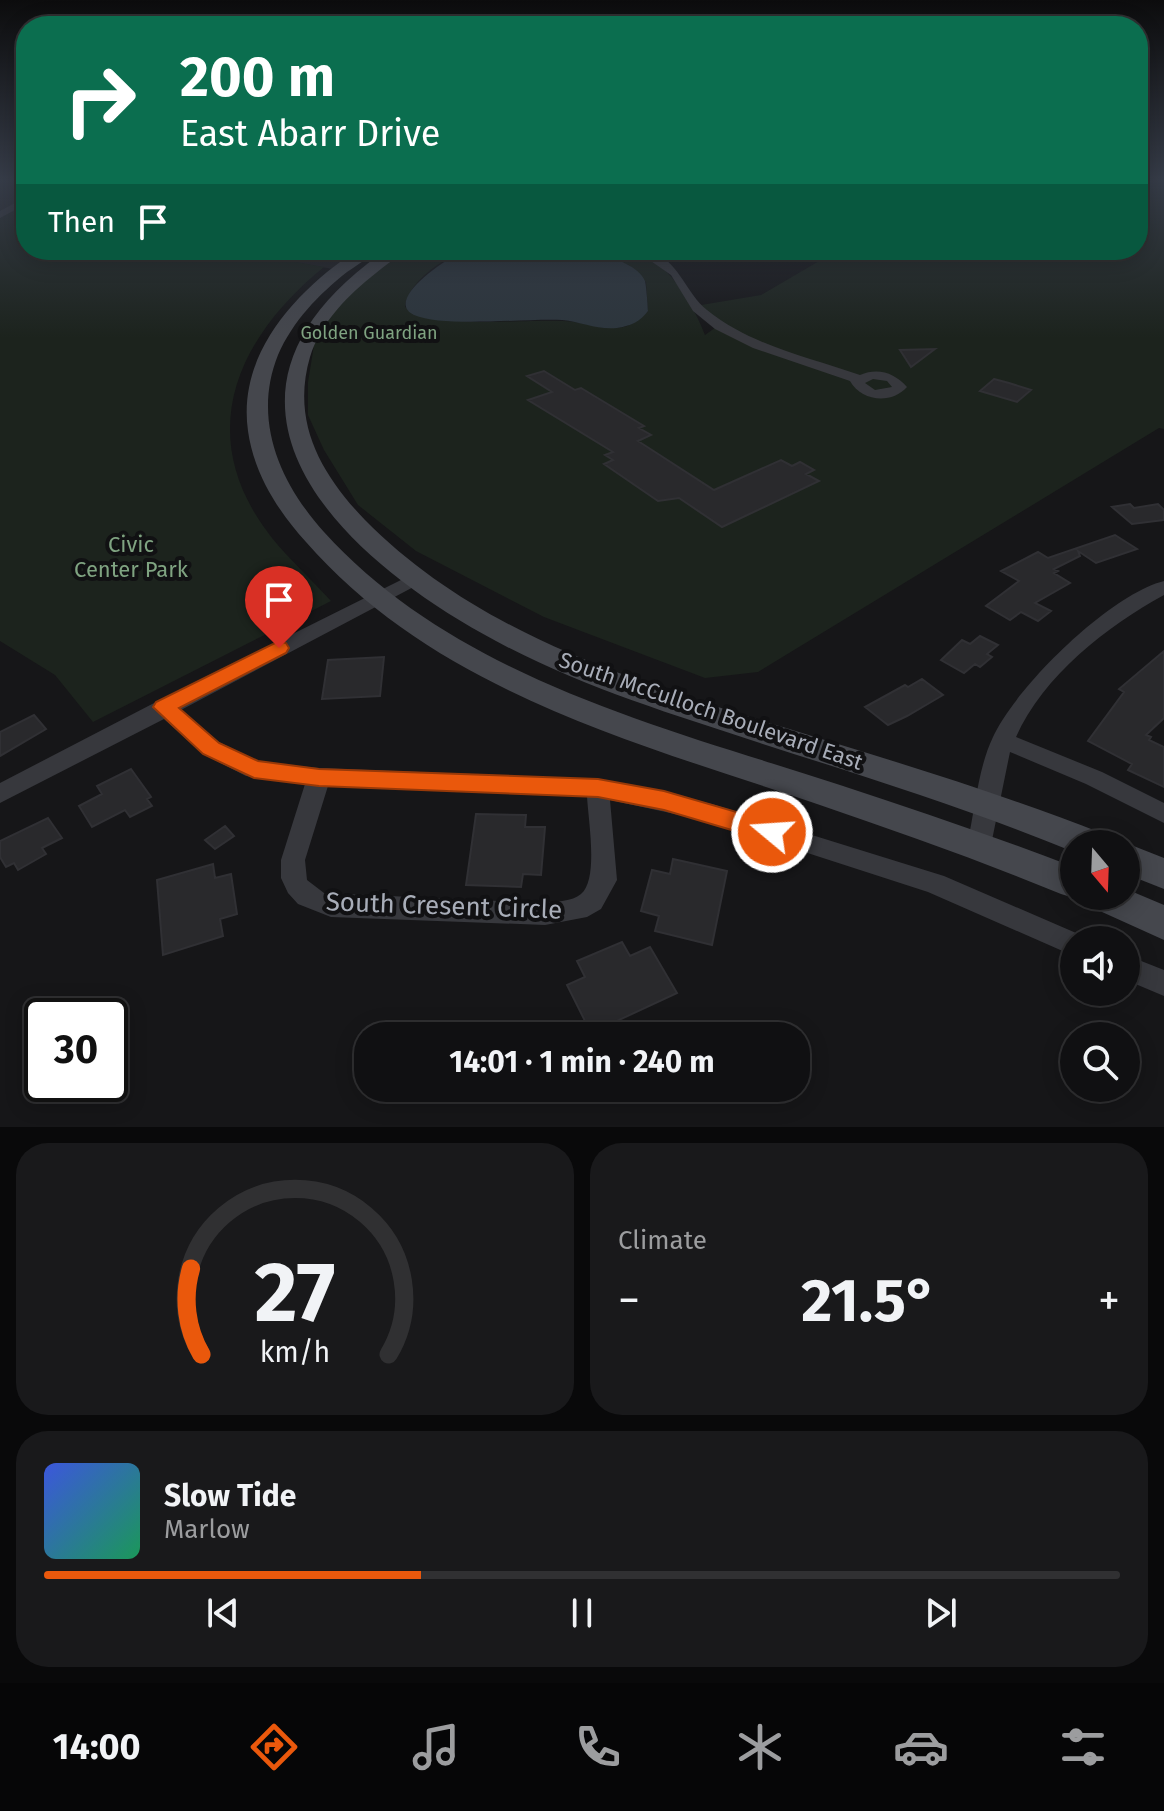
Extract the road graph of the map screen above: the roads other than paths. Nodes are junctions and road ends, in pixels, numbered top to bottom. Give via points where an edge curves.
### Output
1 (354, 260) edge
2 (382, 260) edge
3 (655, 260) edge
4 (859, 379) dead end
5 (415, 579) junction
6 (1164, 587) edge
7 (378, 598) junction
8 (164, 707) junction
9 (1002, 740) junction
10 (319, 777) junction
11 (598, 788) junction
12 (0, 794) edge
13 (988, 805) junction
14 (1164, 814) edge
15 (1060, 832) edge
16 (979, 845) junction
17 (1140, 864) edge
18 (1164, 874) edge
19 (1060, 877) edge
20 (1135, 910) edge
21 (1164, 923) edge
22 (1060, 938) edge
23 (1140, 973) edge
24 (1164, 983) edge

1 - 7 main road, South McCulloch Boulevard East via 322,283 283,326 263,371 257,413 262,450 288,504 330,556
2 - 5 main road, South McCulloch Boulevard East via 348,285 313,327 296,370 293,409 300,443 332,499 368,540
3 - 4 street via 675,273 697,308 719,326
5 - 7 street
5 - 13 main road, South McCulloch Boulevard East via 490,626 573,665
6 - 9 street via 1143,597 1069,655 1027,700
7 - 8 street
7 - 16 main road, South McCulloch Boulevard East via 458,651 547,694
8 - 10 street via 211,748 240,765
8 - 12 street
9 - 13 street
9 - 14 street
10 - 11 street
10 - 11 street, South Cresent Circle via 292,873 300,892 331,906 545,914 578,909 600,890 605,867
11 - 22 street via 712,813 935,884
13 - 15 main road, South McCulloch Boulevard East
13 - 16 street
16 - 19 main road, South McCulloch Boulevard East
17 - 18 main road
20 - 21 main road
23 - 24 street

